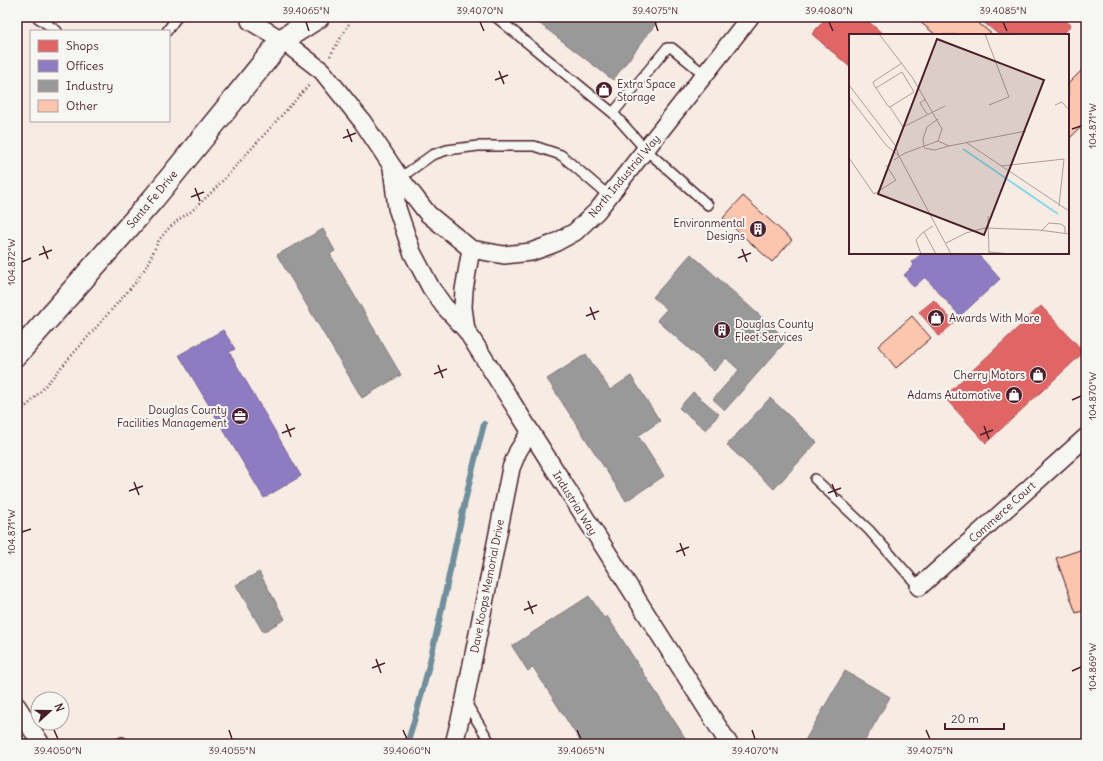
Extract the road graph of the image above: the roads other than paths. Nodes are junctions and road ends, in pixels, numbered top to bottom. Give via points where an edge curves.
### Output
1 (36, 17) edge
2 (177, 17) edge
3 (288, 17) edge
4 (318, 17) edge
5 (496, 17) edge
6 (750, 17) edge
7 (250, 21) dead end
8 (56, 30) edge
9 (168, 30) edge
10 (282, 40) junction
11 (705, 75) junction
12 (613, 113) junction
13 (646, 150) junction
14 (396, 172) junction
15 (609, 196) junction
16 (708, 206) dead end
17 (471, 249) junction
18 (466, 330) junction
19 (17, 354) edge
20 (530, 432) junction
21 (1086, 437) edge
22 (815, 479) dead end
23 (919, 587) joint
24 (465, 700) junction
25 (17, 706) edge
26 (41, 744) edge
27 (454, 744) edge
28 (490, 744) edge
29 (728, 744) edge

1 - 8 lane
2 - 9 lane
3 - 10 main road, Santa Fe Drive
4 - 10 main road, Santa Fe Drive
5 - 12 lane
6 - 11 street, North Industrial Way
7 - 10 street, North Industrial Way
10 - 14 street, North Industrial Way via 322,71 362,121
10 - 19 main road, Santa Fe Drive via 154,198
11 - 12 lane via 672,48 667,48
11 - 13 street, North Industrial Way
12 - 13 lane
13 - 15 street, North Industrial Way
13 - 16 lane
14 - 15 lane via 447,150 478,146 534,146 561,155
14 - 17 street, North Industrial Way via 428,214
14 - 18 street, North Industrial Way via 397,208 412,252 431,288
15 - 17 street, North Industrial Way via 575,232 553,244 531,252 504,255
17 - 18 street, Industrial Way via 464,290
18 - 20 street, Industrial Way
20 - 24 street, Dave Koops Memorial Drive via 511,468
20 - 29 street, Industrial Way
21 - 23 street, Commerce Court
22 - 23 lane via 875,536
24 - 27 street, Dave Koops Memorial Drive
24 - 28 lane
25 - 26 street

